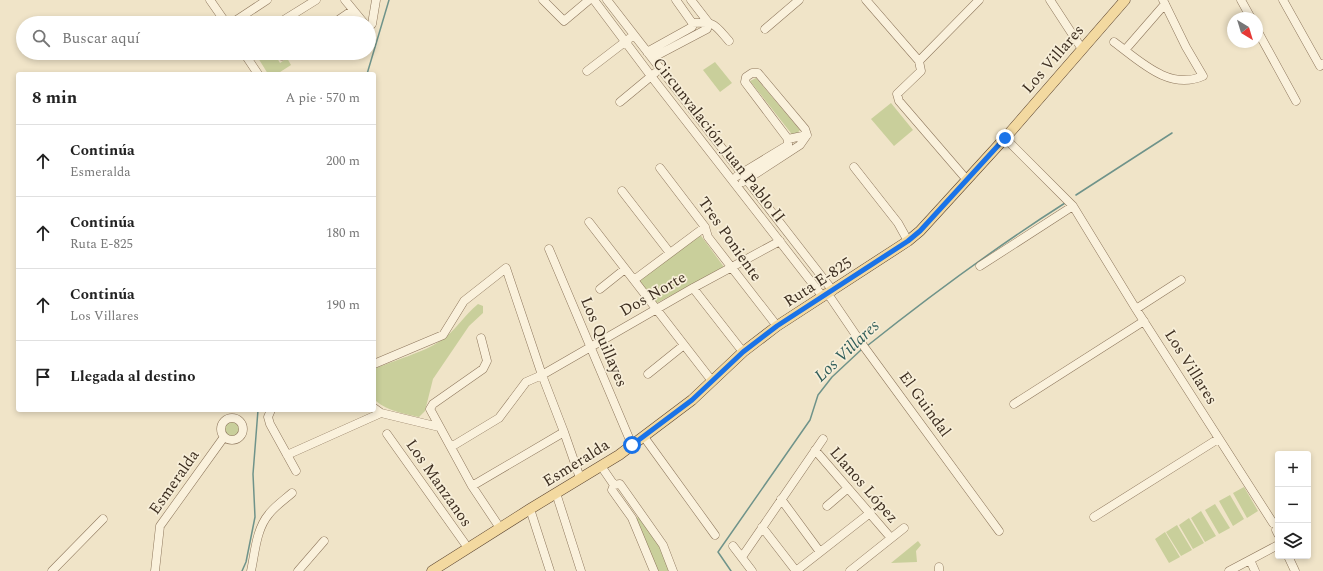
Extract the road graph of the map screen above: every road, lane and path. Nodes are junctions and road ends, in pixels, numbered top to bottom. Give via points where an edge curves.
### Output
1 (267, 0) edge
2 (316, 0) edge
3 (345, 0) edge
4 (376, 0) edge
5 (543, 0) edge
6 (589, 0) edge
7 (594, 0) edge
8 (607, 0) edge
9 (676, 0) edge
10 (690, 0) edge
11 (785, 0) edge
12 (799, 0) edge
13 (866, 0) edge
14 (979, 0) edge
15 (1050, 0) edge
16 (1125, 0) edge
17 (1241, 0) edge
18 (1283, 0) edge
19 (212, 1) edge
20 (1164, 2) edge
21 (791, 7) junction
22 (354, 10) junction
23 (1248, 12) edge
24 (222, 16) edge
25 (243, 16) edge
26 (290, 16) edge
27 (345, 16) edge
28 (360, 16) edge
29 (372, 16) edge
30 (708, 22) junction
31 (692, 23) junction
32 (765, 29) dead end
33 (634, 35) junction
34 (625, 41) junction
35 (729, 41) dead end
36 (1263, 41) edge
37 (1114, 42) dead end
38 (1082, 49) junction
39 (1125, 50) junction
40 (649, 55) junction
41 (249, 60) edge
42 (919, 61) junction
43 (1323, 64) edge
44 (660, 69) junction
45 (587, 71) dead end
46 (257, 72) edge
47 (651, 76) junction
48 (1296, 101) dead end
49 (620, 102) dead end
50 (807, 136) junction
51 (1005, 138) junction
52 (788, 139) junction
53 (854, 167) dead end
54 (660, 168) dead end
55 (744, 177) junction
56 (967, 180) junction
57 (735, 183) junction
58 (622, 191) dead end
59 (1074, 206) junction
60 (589, 222) dead end
61 (705, 226) junction
62 (780, 241) junction
63 (908, 241) junction
64 (549, 249) dead end
65 (670, 253) junction
66 (891, 253) joint
67 (980, 266) dead end
68 (730, 267) junction
69 (626, 269) junction
70 (634, 280) junction
71 (1181, 280) dead end
72 (693, 288) junction
73 (600, 289) dead end
74 (828, 294) junction
75 (656, 308) junction
76 (1136, 309) junction
77 (1144, 320) junction
78 (777, 326) junction
79 (762, 337) joint
80 (481, 338) dead end
81 (590, 346) junction
82 (684, 346) junction
83 (743, 352) junction
84 (376, 363) edge
85 (648, 374) dead end
86 (542, 375) junction
87 (712, 381) junction
88 (1014, 404) dead end
89 (376, 410) edge
90 (270, 412) edge
91 (380, 413) junction
92 (439, 427) junction
93 (564, 432) junction
94 (387, 434) dead end
95 (224, 437) dead end
96 (644, 437) junction
97 (823, 439) dead end
98 (1218, 439) junction
99 (632, 445) junction
100 (451, 447) junction
101 (815, 450) junction
102 (287, 455) junction
103 (601, 466) junction
104 (296, 471) dead end
105 (580, 478) junction
106 (614, 485) junction
107 (472, 486) junction
108 (848, 488) junction
109 (292, 493) dead end
110 (556, 493) junction
111 (781, 499) junction
112 (827, 506) dead end
113 (530, 509) junction
114 (640, 512) junction
115 (870, 513) junction
116 (1094, 517) dead end
117 (632, 518) junction
118 (103, 519) dead end
119 (762, 527) junction
120 (1275, 527) edge
121 (500, 528) junction
122 (904, 528) dead end
123 (999, 531) dead end
124 (715, 535) dead end
125 (891, 538) junction
126 (324, 542) dead end
127 (734, 546) dead end
128 (1275, 547) edge
129 (468, 548) junction
130 (820, 552) junction
131 (742, 557) junction
132 (1290, 559) edge
133 (1250, 560) junction
134 (548, 570) edge
135 (52, 571) edge
136 (155, 571) edge
137 (250, 571) edge
138 (298, 571) edge
139 (432, 571) edge
140 (581, 571) edge
141 (654, 571) edge
142 (673, 571) edge
143 (752, 571) edge
144 (796, 571) edge
145 (850, 571) edge
146 (1229, 571) edge
147 (1255, 571) edge
148 (1296, 571) edge

1 - 25 street
2 - 26 street
3 - 22 street
4 - 29 street
5 - 6 street via 564,21
7 - 34 street, Circunvalación Juan Pablo II
8 - 33 street, Circunvalación Juan Pablo II
9 - 31 street
10 - 30 street
11 - 21 street
12 - 21 street
13 - 42 street
14 - 42 street
15 - 38 street
16 - 38 main road, Los Villares
17 - 23 street
18 - 43 street via 1320,66
19 - 24 street
20 - 39 street
20 - 39 street via 1203,76 1185,81 1163,76
21 - 32 street
22 - 27 street
22 - 28 street
30 - 31 street
30 - 35 street via 714,24
30 - 40 street via 707,29
31 - 40 street via 689,30
33 - 34 street
33 - 40 street, Circunvalación Juan Pablo II
34 - 45 street
34 - 47 street, Circunvalación Juan Pablo II
36 - 48 street
37 - 39 street
38 - 51 main road, Los Villares
40 - 44 street, Circunvalación Juan Pablo II
41 - 46 street
42 - 56 street via 921,71 898,94 899,102
44 - 47 street
44 - 55 street, Circunvalación Juan Pablo II
47 - 49 street
47 - 57 street, Circunvalación Juan Pablo II
50 - 52 street
50 - 52 street via 805,129 758,73 752,73 745,82
50 - 55 street via 800,145
51 - 56 main road, Los Villares
51 - 59 street, Los Villares
52 - 55 street via 788,145
53 - 63 street via 898,223
54 - 61 street, Tres Poniente
55 - 57 street
55 - 74 street, Circunvalación Juan Pablo II
56 - 63 main road, Los Villares
57 - 62 street, Circunvalación Juan Pablo II
58 - 65 street
59 - 67 street
59 - 76 street, Los Villares
60 - 69 street
61 - 65 street
61 - 68 street, Tres Poniente via 708,238
62 - 68 street, Dos Norte
62 - 74 street, Circunvalación Juan Pablo II
63 - 66 main road, Los Villares
64 - 81 street, Los Quillayes
65 - 70 street
66 - 74 main road, Ruta E-825
68 - 72 street, Dos Norte
68 - 78 street, Tres Poniente
69 - 70 street
69 - 73 street
70 - 75 street
71 - 76 street
72 - 75 street, Dos Norte
72 - 83 street
74 - 78 main road, Ruta E-825
74 - 123 street, El Guindal
75 - 81 street, Dos Norte
75 - 82 street
76 - 77 street, Los Villares
77 - 88 street
77 - 98 street, Los Villares
78 - 79 main road, Ruta E-825
79 - 83 main road, Esmeralda
80 - 92 street via 487,360 483,369 431,407
81 - 86 street, Dos Norte
81 - 99 street, Los Quillayes
82 - 85 street
82 - 87 street
83 - 87 main road, Esmeralda
84 - 86 street via 443,335 464,301 506,268
86 - 93 street
86 - 100 street, Dos Norte via 526,382 499,418
87 - 96 main road, Esmeralda
89 - 91 street
90 - 102 street via 268,417 270,424
91 - 92 street
91 - 102 street
92 - 100 street
93 - 105 street
93 - 107 street
94 - 129 street, Los Manzanos
95 - 136 street, Esmeralda via 160,526
96 - 99 main road, Esmeralda
96 - 124 street
97 - 101 street
98 - 116 street
98 - 120 street, Los Villares
99 - 103 main road, Esmeralda
100 - 107 street
101 - 108 street, Llanos López
101 - 111 street
102 - 104 street
103 - 105 main road, Esmeralda
103 - 106 street
105 - 110 main road, Esmeralda
106 - 114 street via 620,484
106 - 117 street via 612,490
107 - 121 street
108 - 112 street
108 - 115 street, Llanos López
109 - 137 street via 268,514
110 - 113 main road, Esmeralda
110 - 140 street
111 - 119 street
111 - 130 street
113 - 121 main road, Esmeralda
113 - 134 street
114 - 117 street
114 - 142 street via 663,545
115 - 125 street, Llanos López
115 - 130 street
117 - 141 street
118 - 135 street
119 - 131 street
119 - 144 street
121 - 129 main road, Esmeralda
122 - 125 street
125 - 145 street
126 - 138 street
127 - 131 street
128 - 133 street
129 - 139 main road, Esmeralda
130 - 144 street
131 - 143 street
132 - 148 street
133 - 146 street
133 - 147 street

